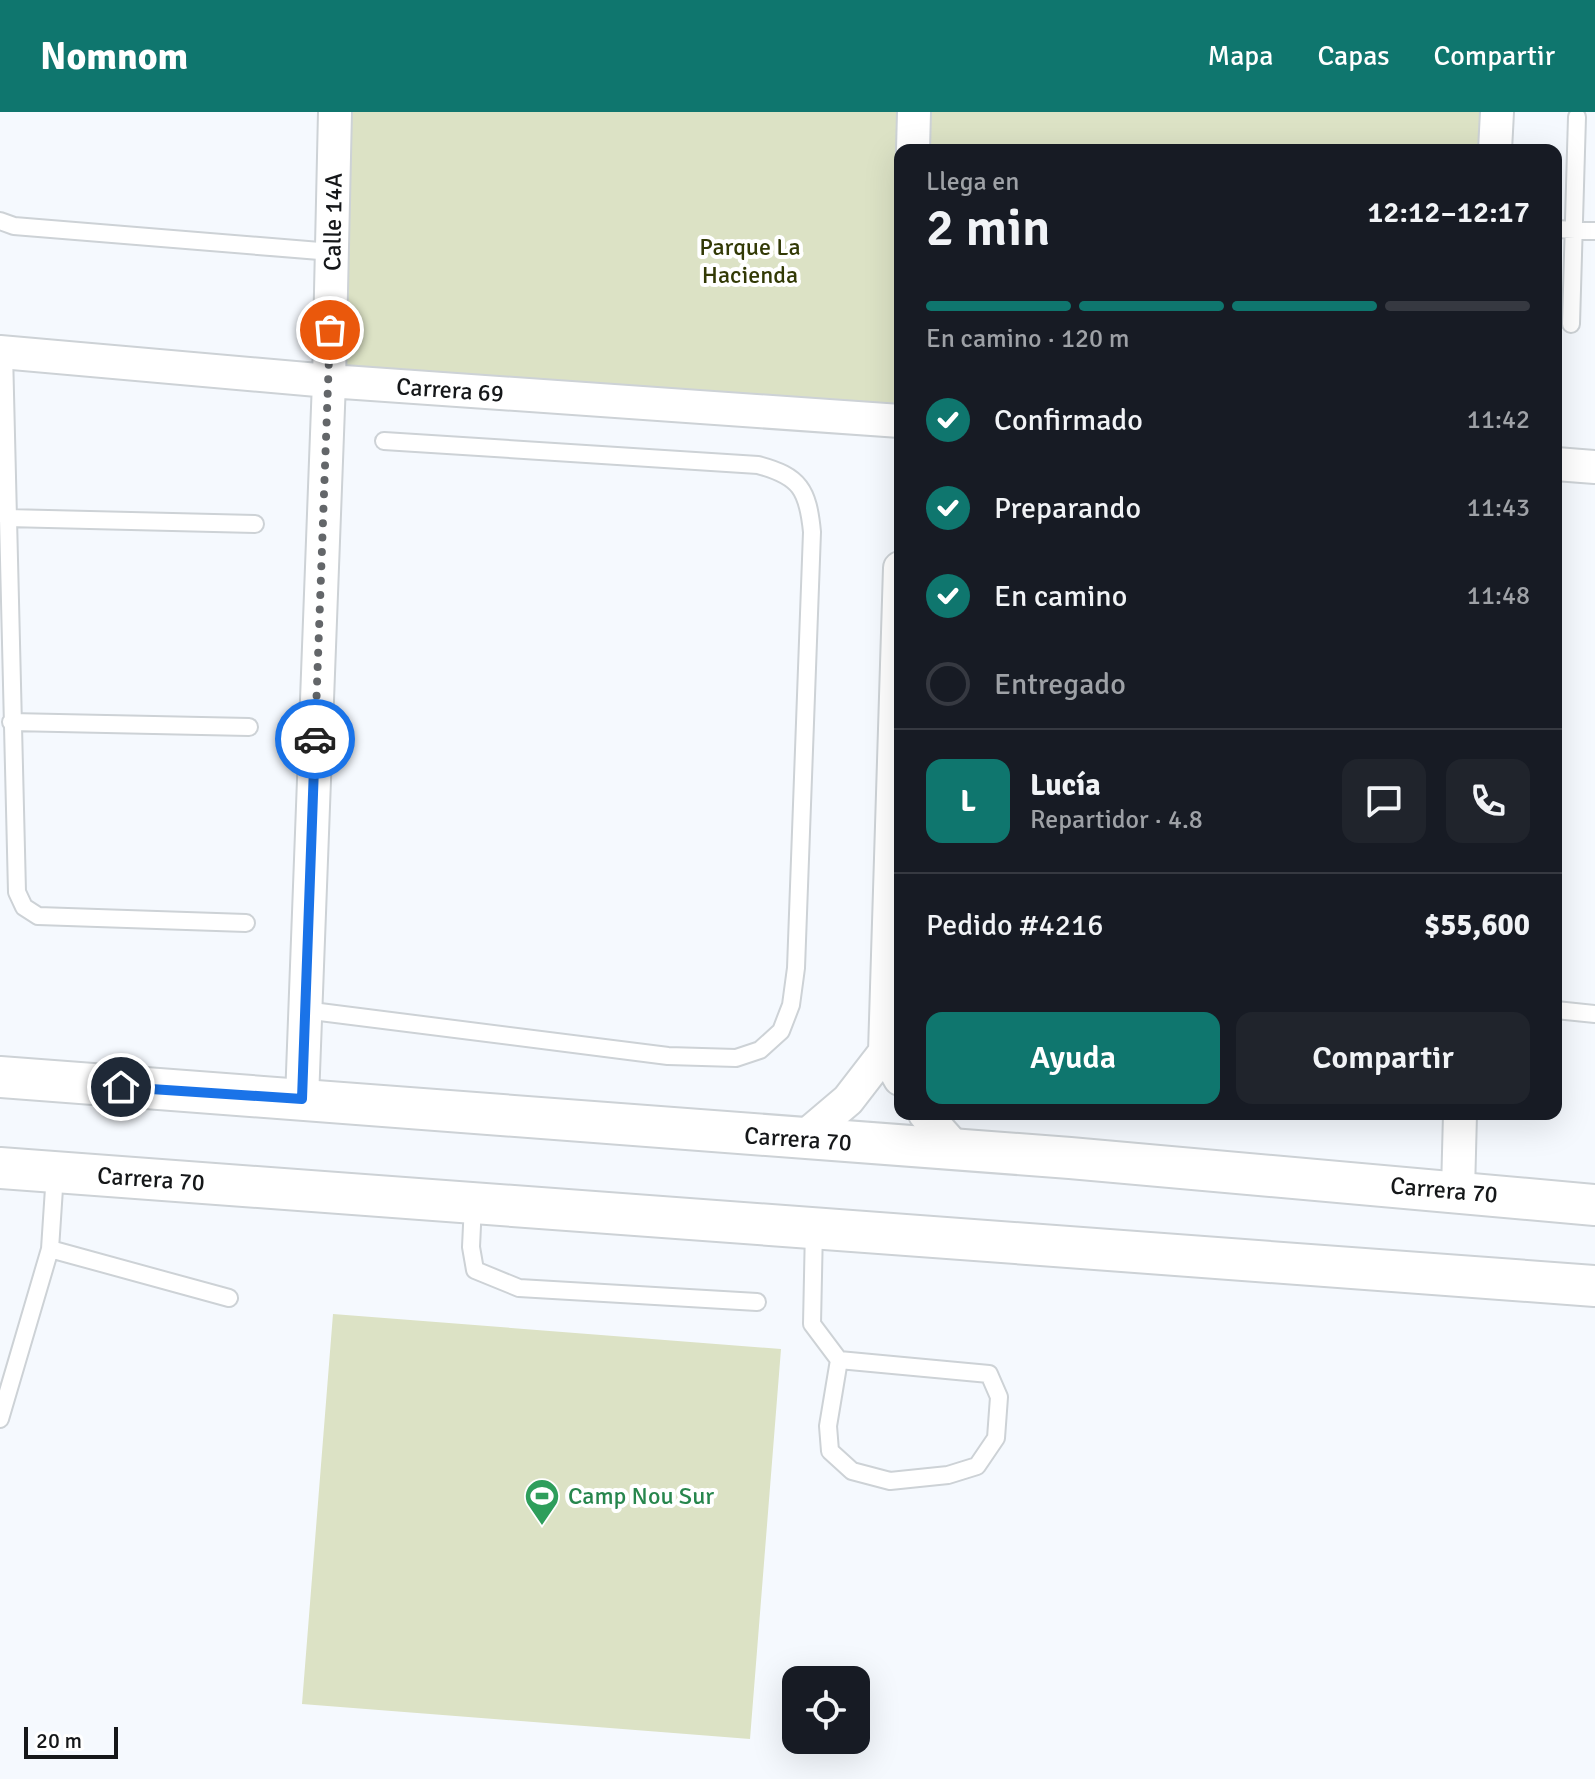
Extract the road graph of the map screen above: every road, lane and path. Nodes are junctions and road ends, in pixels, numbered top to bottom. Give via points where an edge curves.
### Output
1 (335, 112) edge
2 (914, 112) edge
3 (1497, 112) edge
4 (1577, 117) dead end
5 (913, 144) edge
6 (1495, 144) edge
7 (0, 221) edge
8 (1562, 229) edge
9 (1574, 230) junction
10 (1595, 231) edge
11 (332, 252) junction
12 (1571, 324) dead end
13 (2, 352) edge
14 (329, 381) junction
15 (894, 421) edge
16 (384, 441) dead end
17 (1562, 464) edge
18 (1595, 467) edge
19 (7, 518) junction
20 (255, 524) dead end
21 (11, 722) junction
22 (249, 727) dead end
23 (246, 923) dead end
24 (894, 934) edge
25 (304, 1010) junction
26 (1562, 1011) edge
27 (1595, 1014) edge
28 (892, 1065) edge
29 (0, 1077) edge
30 (302, 1099) junction
31 (930, 1120) edge
32 (1460, 1120) edge
33 (802, 1139) junction
34 (956, 1149) junction
35 (0, 1168) edge
36 (56, 1172) junction
37 (1458, 1191) junction
38 (474, 1202) junction
39 (1595, 1205) edge
40 (814, 1228) junction
41 (50, 1249) junction
42 (1595, 1286) edge
43 (229, 1298) dead end
44 (757, 1302) dead end
45 (839, 1360) junction
46 (0, 1419) edge

1 - 11 street, Calle 14A
2 - 5 street
3 - 6 street
4 - 9 lane
7 - 11 lane
8 - 9 lane
9 - 10 lane
9 - 12 lane
11 - 14 street, Calle 14A
13 - 14 street, Carrera 69
13 - 19 lane
14 - 15 street, Carrera 69
14 - 25 street, Calle 14A
16 - 25 lane via 758,465 781,471 800,484 812,532 794,980 781,1031 760,1050 736,1058 668,1056
17 - 18 street
19 - 20 lane
19 - 21 lane
21 - 22 lane
21 - 23 lane via 15,876 24,907 38,916 58,918
24 - 28 street
25 - 30 street, Calle 14A
26 - 27 lane
28 - 33 street
29 - 30 street, Carrera 70
30 - 33 street, Carrera 70
31 - 34 street
32 - 37 street
33 - 34 street, Carrera 70
34 - 37 street, Carrera 70
35 - 36 street, Carrera 70
36 - 38 street, Carrera 70
36 - 41 lane
37 - 39 street, Carrera 70
38 - 40 street, Carrera 70
38 - 44 lane via 475,1270 519,1288
40 - 42 street, Carrera 70
40 - 45 lane via 812,1324
41 - 43 lane
41 - 46 lane
45 - 45 lane via 989,1374 999,1397 996,1438 977,1466 948,1475 890,1481 852,1471 830,1451 828,1426

